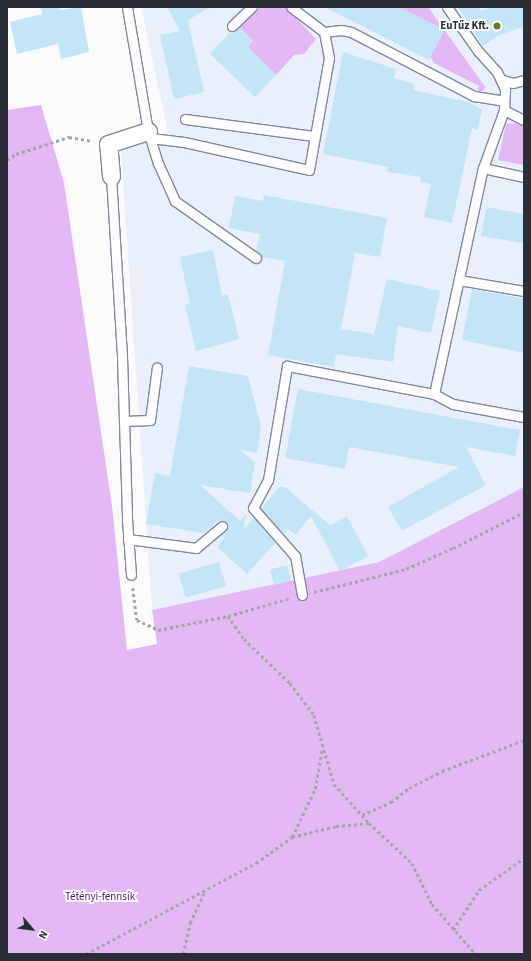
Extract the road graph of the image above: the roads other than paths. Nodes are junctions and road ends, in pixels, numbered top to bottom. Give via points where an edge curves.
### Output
1 (128, 7) edge
2 (252, 7) edge
3 (291, 7) edge
4 (447, 7) edge
5 (232, 26) dead end
6 (324, 32) junction
7 (503, 80) junction
8 (524, 80) edge
9 (504, 101) junction
10 (504, 110) junction
11 (186, 119) dead end
12 (524, 120) edge
13 (149, 134) junction
14 (314, 136) junction
15 (483, 168) junction
16 (111, 176) joint
17 (524, 177) edge
18 (256, 258) dead end
19 (459, 280) junction
20 (524, 291) edge
21 (157, 367) dead end
22 (434, 394) junction
23 (524, 417) edge
24 (124, 421) junction
25 (222, 526) dead end
26 (128, 539) junction
27 (131, 575) road end
28 (302, 595) road end

1 - 13 lane
2 - 5 lane
3 - 6 lane
4 - 7 lane via 478,51
6 - 9 lane via 351,32 474,96
6 - 14 lane via 329,58
7 - 8 lane via 513,83
7 - 9 lane
9 - 10 lane
10 - 12 lane
10 - 15 lane
11 - 14 lane
13 - 14 lane via 309,170
13 - 16 street via 108,144
13 - 18 lane via 158,163 175,201
15 - 17 lane
15 - 19 lane
16 - 24 lane
19 - 20 lane
19 - 22 lane
21 - 24 lane via 150,420
22 - 23 lane via 454,404
22 - 28 lane via 287,366 268,480 253,508 295,556
24 - 26 lane
25 - 26 lane via 196,548
26 - 27 lane

